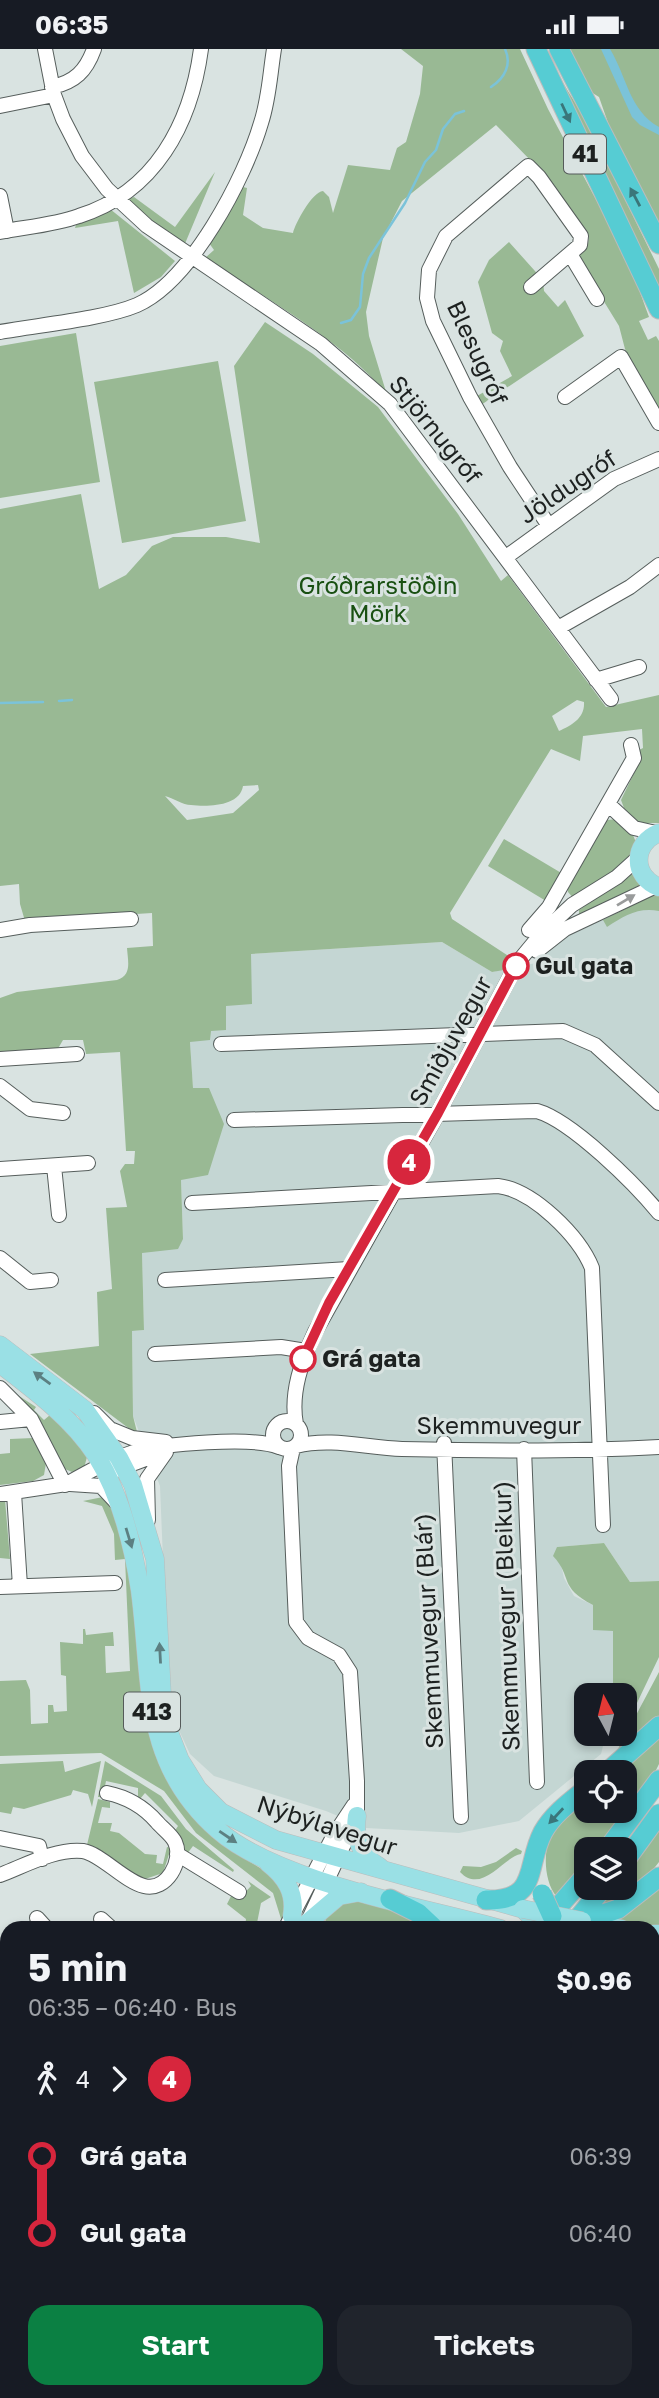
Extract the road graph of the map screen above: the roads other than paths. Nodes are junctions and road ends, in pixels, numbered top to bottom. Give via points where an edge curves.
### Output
1 (45, 49) edge
2 (94, 49) edge
3 (201, 49) edge
4 (274, 49) edge
5 (536, 49) edge
6 (559, 49) edge
7 (53, 91) junction
8 (0, 106) edge
9 (0, 196) edge
10 (117, 200) junction
11 (4, 231) edge
12 (659, 244) edge
13 (569, 254) junction
14 (191, 257) junction
15 (531, 287) dead end
16 (597, 299) dead end
17 (659, 309) edge
18 (0, 332) edge
19 (565, 397) dead end
20 (659, 423) edge
21 (659, 459) edge
22 (549, 526) junction
23 (506, 558) junction
24 (659, 565) edge
25 (558, 628) junction
26 (639, 667) dead end
27 (596, 680) junction
28 (611, 699) dead end
29 (631, 745) dead end
30 (608, 804) junction
31 (634, 828) junction
32 (657, 833) edge
33 (639, 854) junction
34 (657, 887) edge
35 (131, 919) dead end
36 (0, 930) edge
37 (529, 930) dead end
38 (514, 974) junction
39 (481, 1032) junction
40 (221, 1044) dead end
41 (77, 1054) dead end
42 (0, 1059) edge
43 (0, 1086) edge
44 (659, 1103) edge
45 (63, 1113) dead end
46 (438, 1113) junction
47 (233, 1120) dead end
48 (88, 1163) dead end
49 (54, 1165) junction
50 (0, 1168) edge
51 (392, 1191) junction
52 (192, 1203) dead end
53 (659, 1213) edge
54 (59, 1215) dead end
55 (0, 1258) edge
56 (349, 1269) junction
57 (51, 1280) dead end
58 (165, 1280) dead end
59 (0, 1345) edge
60 (306, 1350) junction
61 (155, 1354) dead end
62 (0, 1364) edge
63 (0, 1388) edge
64 (296, 1391) junction
65 (85, 1410) junction
66 (31, 1419) junction
67 (0, 1422) edge
68 (279, 1423) junction
69 (298, 1425) junction
70 (241, 1441) junction
71 (340, 1443) junction
72 (195, 1444) junction
73 (444, 1446) junction
74 (288, 1447) junction
75 (659, 1447) edge
76 (171, 1449) junction
77 (524, 1449) junction
78 (600, 1449) junction
79 (121, 1462) junction
80 (103, 1469) junction
81 (65, 1485) junction
82 (7, 1493) edge
83 (117, 1503) junction
84 (603, 1525) dead end
85 (149, 1532) junction
86 (115, 1583) dead end
87 (20, 1586) junction
88 (0, 1587) edge
89 (659, 1726) edge
90 (621, 1760) edge
91 (659, 1780) edge
92 (537, 1782) dead end
93 (107, 1793) dead end
94 (574, 1800) edge
95 (357, 1808) junction
96 (659, 1814) edge
97 (461, 1817) dead end
98 (617, 1837) edge
99 (0, 1838) edge
100 (637, 1844) edge
101 (537, 1851) junction
102 (177, 1854) junction
103 (260, 1856) junction
104 (331, 1856) junction
105 (42, 1859) junction
106 (392, 1874) junction
107 (0, 1875) edge
108 (320, 1879) junction
109 (654, 1882) edge
110 (239, 1892) dead end
111 (364, 1892) junction
112 (574, 1895) edge
113 (390, 1899) joint
114 (486, 1900) junction
115 (588, 1900) edge
116 (510, 1916) edge
117 (434, 1920) edge
118 (297, 1921) edge
119 (299, 1921) edge
120 (302, 1921) edge
121 (536, 1921) edge
122 (554, 1921) edge
123 (558, 1921) edge
124 (561, 1921) edge
125 (572, 1921) edge

1 - 7 street, Stjörnugróf
2 - 7 street via 80,75
3 - 10 street via 192,96 178,131 156,166
4 - 14 street via 258,134 222,209
5 -> 17 highway, 41
12 -> 6 highway, 41
7 - 8 street
7 - 10 street, Stjörnugróf via 82,156
9 - 11 street
10 - 11 street via 80,216
10 - 14 street, Stjörnugróf
13 - 15 street
13 - 16 street
13 - 22 street, Blesugróf via 580,245 578,228 528,166 446,236 433,257 427,283 433,321 451,359 510,467
14 - 18 street via 165,288 138,305
14 - 23 street, Stjörnugróf via 321,344 376,390 405,421
19 - 20 street via 621,358
21 - 22 street, Jöldugróf via 614,479
22 - 23 street, Jöldugróf
23 - 25 street, Stjörnugróf
24 - 25 street
25 - 27 street, Stjörnugróf
26 - 27 street
27 - 28 street, Stjörnugróf
29 - 30 street via 634,758
30 - 31 street
30 - 37 street via 549,907
31 - 32 street
31 - 33 street
32 - 33 main road
33 - 34 main road via 642,875
33 - 38 street, Smiðjuvegur via 617,877 564,911 524,954
38 -> 34 street, Smiðjuvegur via 554,936
35 - 36 street
38 - 39 street, Smiðjuvegur
39 - 40 street
39 - 44 street via 554,1030 580,1036
39 - 46 street, Smiðjuvegur
41 - 42 street
43 - 45 street via 30,1109
46 - 47 street
46 - 51 street, Smiðjuvegur
46 - 53 street via 529,1110 552,1117
48 - 49 street
49 - 50 street
49 - 54 street
51 - 52 street
51 - 56 street, Smiðjuvegur
51 - 78 street via 512,1189 530,1198 576,1240 592,1268
55 - 57 street via 30,1282
56 - 58 street
56 - 60 street, Smiðjuvegur
65 -> 59 main road, Nýbýlavegur / 413
60 - 61 street via 281,1347
60 - 64 street, Smiðjuvegur
62 - 80 main road, Nýbýlavegur / 413 via 68,1421
63 - 66 street
64 - 68 street, Smiðjuvegur
64 - 69 street, Smiðjuvegur
65 - 72 street via 132,1439
65 - 79 main road, Nýbýlavegur / 413
66 - 67 street
66 - 81 street
68 - 69 street, Skemmuvegur
68 - 70 street, Skemmuvegur
68 - 74 street via 272,1436
69 - 71 street, Skemmuvegur
69 - 74 street, Smiðjuvegur via 301,1439
70 - 72 street, Skemmuvegur
70 - 74 street, Skemmuvegur
71 - 73 street, Skemmuvegur
71 - 74 street, Skemmuvegur via 319,1441
72 - 76 street, Skemmuvegur
73 - 77 street, Skemmuvegur
73 - 97 street, Skemmuvegur (Blár)
74 - 95 street, Smiðjuvegur via 296,1622 308,1638 339,1655 350,1672
75 - 78 street, Skemmuvegur
76 - 79 street, Skemmuvegur via 137,1451
76 - 85 street via 148,1479
77 - 78 street, Skemmuvegur
77 - 92 street, Skemmuvegur (Bleikur)
78 - 84 street
79 - 80 street, Skemmuvegur
79 - 85 main road, Nýbýlavegur / 413
80 - 81 street, Skemmuvegur
80 - 83 main road, Nýbýlavegur / 413
81 - 82 street
81 - 83 street via 101,1486
82 - 87 street
83 -> 103 main road, Nýbýlavegur / 413 via 133,1554 158,1741 173,1776 192,1803 218,1830
104 -> 85 main road, Nýbýlavegur / 413 via 276,1840 221,1812 198,1789 180,1760 162,1695 159,1590
86 - 87 street
87 - 88 street
89 - 90 highway
91 - 98 highway
93 - 102 street via 145,1809 174,1840
94 -> 101 highway via 550,1822
95 - 104 street
95 - 106 main road via 355,1831 362,1852
96 - 100 highway
99 - 105 street via 39,1846
101 - 114 highway via 532,1873 520,1891 502,1900
101 - 122 highway, bridge via 542,1894
102 - 105 street via 170,1876 154,1887 140,1885 84,1851
102 - 110 street
103 - 108 main road, Nýbýlavegur / 413
103 - 118 main road via 290,1888
104 - 106 main road, Nýbýlavegur / 413
104 - 108 street
105 - 107 street
106 - 114 main road, Nýbýlavegur / 413
108 - 111 main road, Nýbýlavegur / 413
108 - 119 street
109 - 125 highway via 618,1909
111 - 113 main road, Nýbýlavegur / 413
111 - 120 main road via 339,1896
112 - 123 highway
113 - 117 highway
114 - 116 main road, Nýbýlavegur / 413
115 - 124 highway
116 - 117 main road
116 - 121 main road, Nýbýlavegur / 413, bridge

